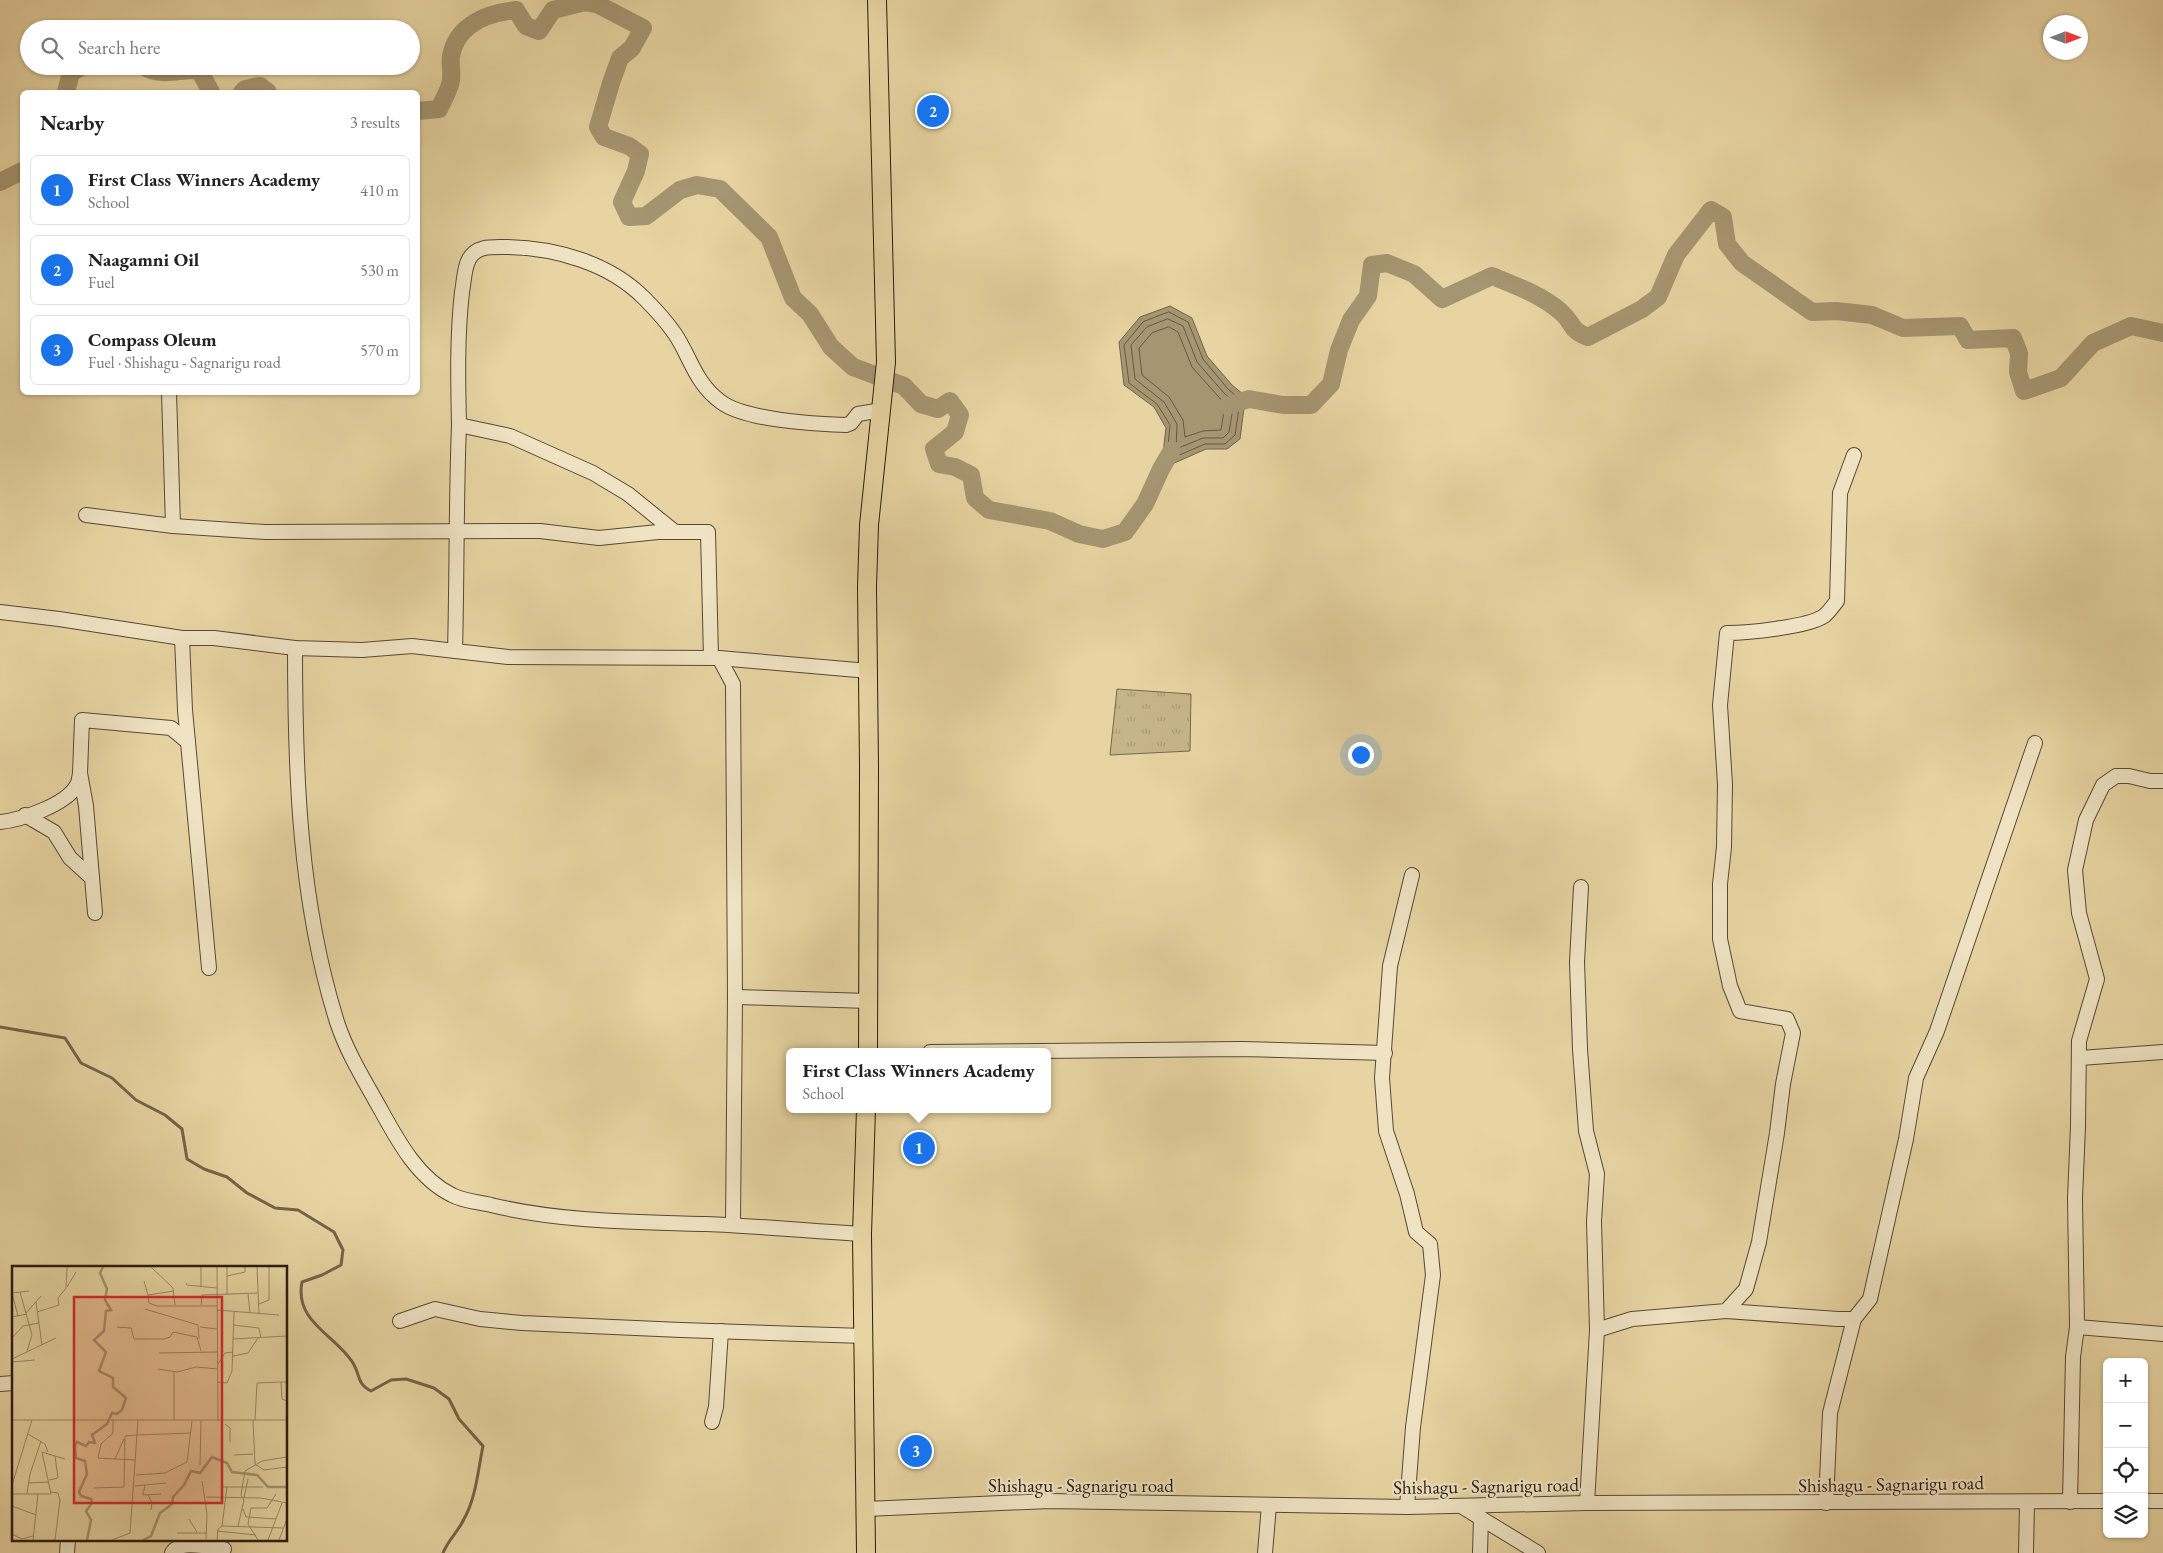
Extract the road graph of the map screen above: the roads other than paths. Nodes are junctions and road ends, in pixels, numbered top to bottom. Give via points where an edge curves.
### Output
1 (877, 0) edge
2 (169, 395) edge
3 (882, 410) junction
4 (458, 425) junction
5 (1854, 454) dead end
6 (86, 515) dead end
7 (173, 526) junction
8 (455, 532) junction
9 (675, 532) junction
10 (0, 612) edge
11 (182, 638) junction
12 (295, 648) junction
13 (455, 651) junction
14 (715, 658) junction
15 (746, 661) junction
16 (869, 671) junction
17 (733, 684) junction
18 (185, 710) junction
19 (171, 728) junction
20 (188, 742) junction
21 (2035, 743) dead end
22 (80, 773) junction
23 (2163, 781) edge
24 (25, 815) junction
25 (0, 822) edge
26 (1412, 875) dead end
27 (92, 878) junction
28 (1581, 887) dead end
29 (95, 913) dead end
30 (209, 968) dead end
31 (735, 997) junction
32 (869, 1001) junction
33 (868, 1048) edge
34 (1051, 1051) edge
35 (2163, 1052) edge
36 (1385, 1053) junction
37 (2080, 1058) junction
38 (866, 1113) edge
39 (733, 1225) junction
40 (862, 1234) junction
41 (1726, 1311) junction
42 (1854, 1319) junction
43 (400, 1321) dead end
44 (2077, 1327) junction
45 (1597, 1330) junction
46 (721, 1331) junction
47 (2163, 1334) edge
48 (864, 1336) junction
49 (712, 1422) dead end
50 (2148, 1501) edge
51 (2163, 1501) edge
52 (2027, 1502) junction
53 (2070, 1502) junction
54 (2103, 1502) edge
55 (1587, 1503) junction
56 (1826, 1503) junction
57 (1268, 1505) junction
58 (1460, 1506) junction
59 (1407, 1507) junction
60 (866, 1509) junction
61 (1481, 1518) junction
62 (68, 1540) edge
63 (224, 1550) dead end
64 (67, 1553) edge
65 (172, 1553) edge
66 (866, 1553) edge
67 (1265, 1553) edge
68 (1480, 1553) edge
69 (1538, 1553) edge
70 (2026, 1553) edge

1 - 3 main road via 886,362
2 - 7 street
3 - 4 street via 858,414 846,425 739,412 721,402 699,379 676,335 624,280 589,263 538,248 491,247 477,251 469,259 464,280 460,312
3 - 16 main road via 870,525 867,587
4 - 8 street
4 - 9 street via 510,436 593,473 628,494
5 - 41 street via 1840,493 1838,602 1823,616 1797,624 1749,633 1727,633 1720,705 1725,784 1720,939 1730,986 1740,1011 1786,1019 1793,1033 1758,1242 1746,1289
6 - 7 street
7 - 8 street via 264,532
8 - 9 street via 540,531 599,538
8 - 13 street
9 - 14 street via 708,532
10 - 11 street
11 - 12 street via 214,638
11 - 18 street
12 - 13 street via 362,650 412,646
12 - 39 street via 296,768 309,907 318,951 338,1024 361,1074 411,1159 430,1182 453,1196 508,1209 622,1221
13 - 14 street via 508,657
14 - 15 street
14 - 17 street
15 - 16 street
15 - 17 street
16 - 32 main road
17 - 31 street
18 - 19 street
18 - 20 street
19 - 20 street
19 - 22 street via 82,720
20 - 30 street
21 - 42 street via 1937,1031 1916,1078 1906,1139 1870,1300
22 - 24 street via 77,786 56,805
22 - 27 street
23 - 37 street via 2116,776 2103,785 2086,820 2076,870 2079,913 2097,979 2079,1041
24 - 25 street
24 - 27 street via 54,832 70,858
26 - 36 street via 1390,966
27 - 29 street
28 - 45 street via 1578,962 1580,1049 1586,1131 1597,1174 1594,1221
31 - 32 street
31 - 39 street
32 - 33 main road
34 - 36 street via 1242,1049
35 - 37 street
36 - 59 street via 1382,1078 1386,1131 1416,1232 1430,1244 1433,1275 1413,1427
37 - 44 street via 2074,1198
38 - 40 main road
39 - 40 street
40 - 48 main road
41 - 42 street
41 - 45 street via 1632,1318
42 - 56 street via 1830,1413
43 - 46 street via 435,1309 505,1321
44 - 47 street
44 - 53 street via 2073,1357
45 - 55 street
46 - 48 street
46 - 49 street via 716,1407
48 - 60 main road
50 - 51 street
52 - 53 street, Shishagu - Sagnarigu road
52 - 56 street, Shishagu - Sagnarigu road
52 - 70 street
53 - 54 street, Shishagu - Sagnarigu road
55 - 56 street, Shishagu - Sagnarigu road
55 - 58 street, Shishagu - Sagnarigu road
57 - 59 street, Shishagu - Sagnarigu road
57 - 60 street, Shishagu - Sagnarigu road via 1049,1501
57 - 67 street
58 - 59 street, Shishagu - Sagnarigu road
58 - 61 street
60 - 66 main road
61 - 68 street
61 - 69 street
62 - 64 street
63 - 65 street via 186,1545 178,1546

